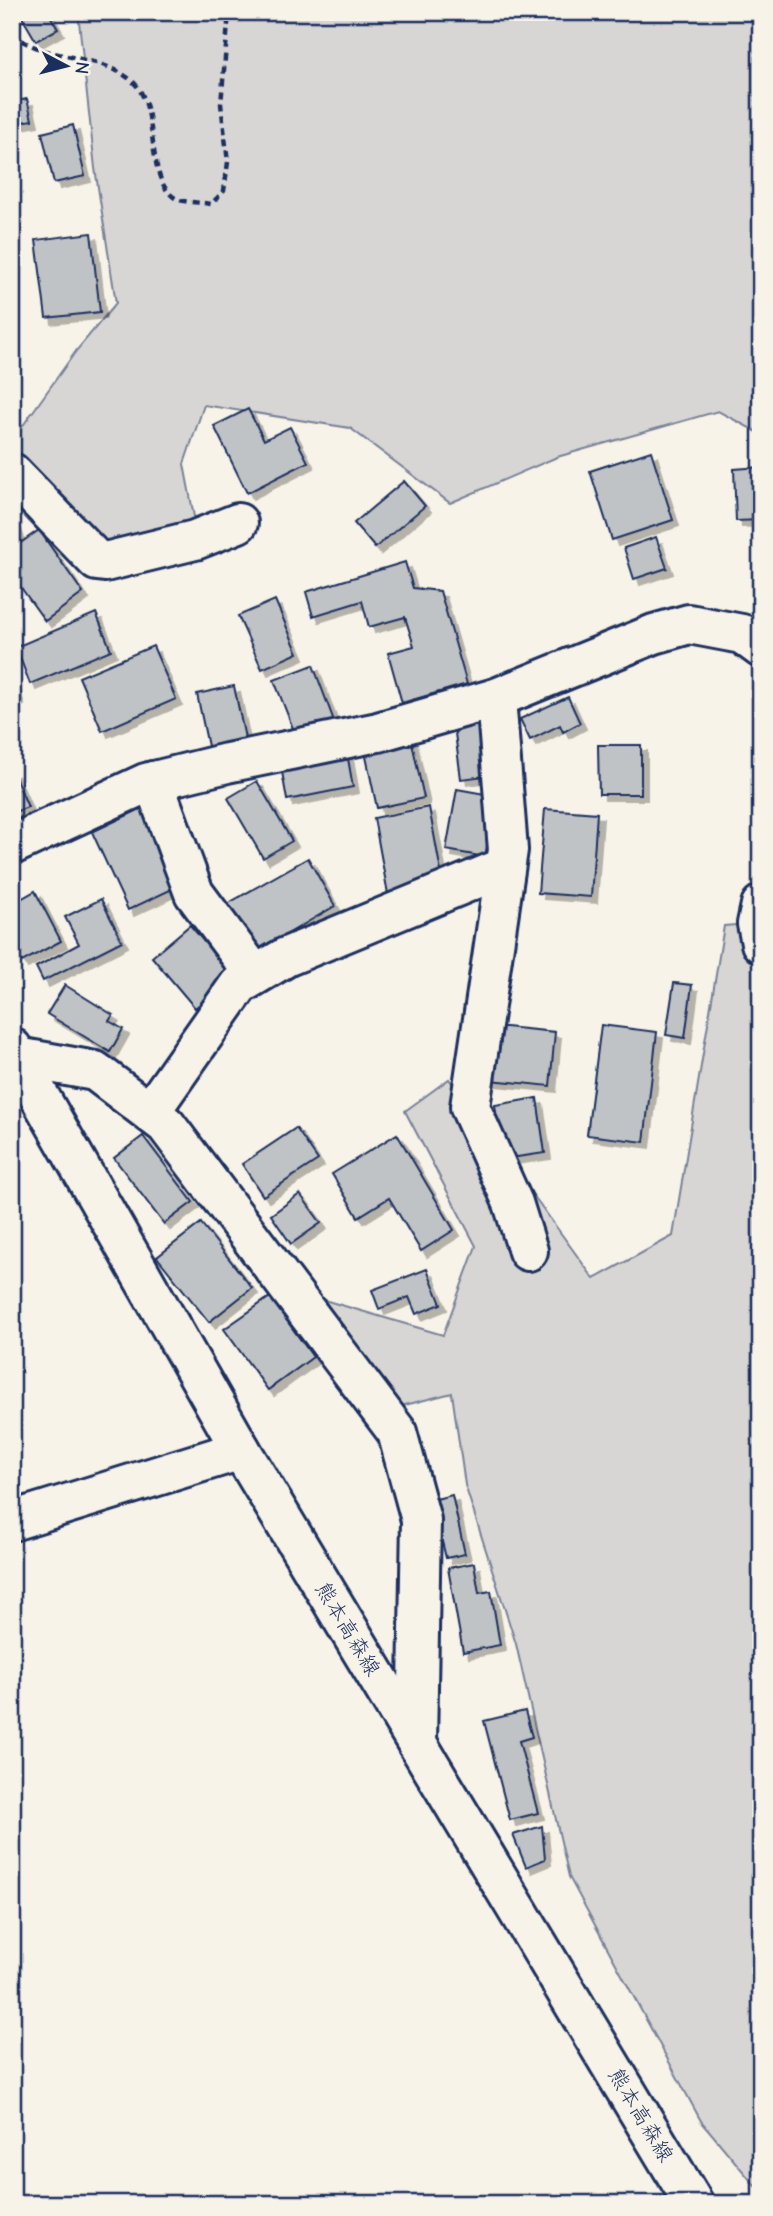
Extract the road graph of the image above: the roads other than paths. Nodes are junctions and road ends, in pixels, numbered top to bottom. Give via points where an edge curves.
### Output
1 (12, 473) edge
2 (238, 523) dead end
3 (761, 648) edge
4 (496, 698) junction
5 (153, 781) junction
6 (12, 845) edge
7 (505, 867) junction
8 (761, 905) edge
9 (761, 943) edge
10 (255, 975) junction
11 (15, 1052) edge
12 (150, 1112) junction
13 (528, 1251) dead end
14 (241, 1450) junction
15 (12, 1521) edge
16 (417, 1743) junction
17 (694, 2204) edge

1 - 2 street via 97,561 195,540
3 - 4 street via 742,634 689,624
4 - 5 street via 378,732
4 - 7 street via 508,850
5 - 6 street
5 - 10 street via 194,894
7 - 10 street via 286,957
7 - 13 street via 470,1107 513,1203
8 - 9 street via 757,924
10 - 12 street via 239,985
11 - 12 street via 95,1071
11 - 14 street, 熊本高森線
12 - 16 street via 166,1125 397,1432 421,1520
14 - 15 street
14 - 16 street, 熊本高森線
16 - 17 street, 熊本高森線

